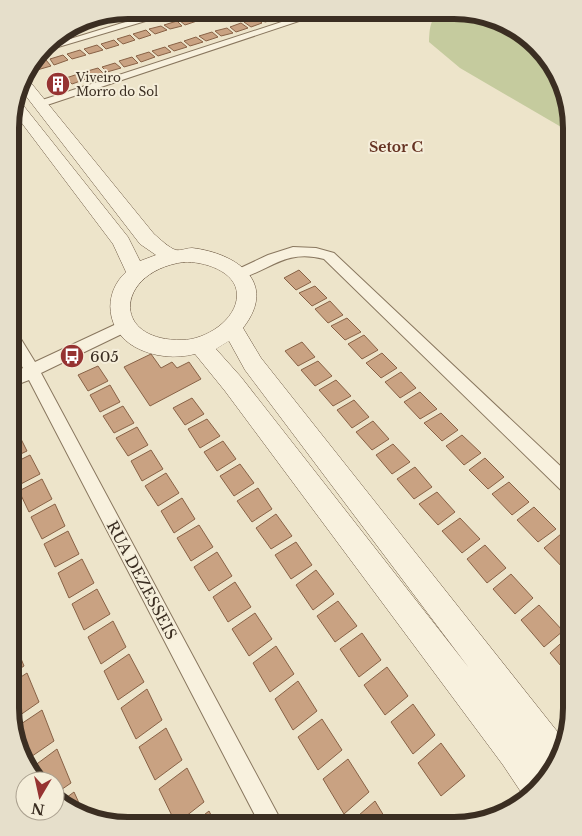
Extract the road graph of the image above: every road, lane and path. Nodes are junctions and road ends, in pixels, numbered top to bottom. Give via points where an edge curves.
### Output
1 (143, 19) edge
2 (300, 19) edge
3 (56, 46) edge
4 (27, 87) edge
5 (40, 104) junction
6 (20, 111) edge
7 (172, 256) junction
8 (136, 273) junction
9 (239, 274) junction
10 (125, 326) junction
11 (233, 329) junction
12 (200, 346) junction
13 (19, 349) edge
14 (32, 371) junction
15 (19, 377) edge
16 (563, 480) edge
17 (553, 753) edge
18 (534, 782) edge
19 (267, 817) edge

1 - 3 street
2 - 5 street
4 - 5 street
5 - 7 street via 147,239
6 - 8 street via 120,242
7 - 8 street via 152,262
7 - 9 street via 211,257
8 - 10 street via 124,286 119,300 119,313
9 - 11 street via 246,285 248,298 246,311
9 - 16 street via 286,252 312,250 329,256
10 - 12 street via 137,338 156,346 177,349
10 - 14 street
11 - 12 street
11 - 17 street via 253,364
12 - 18 street via 228,378 509,745
13 - 14 street, RUA DEZESSEIS
14 - 15 street
14 - 19 street, RUA DEZESSEIS

